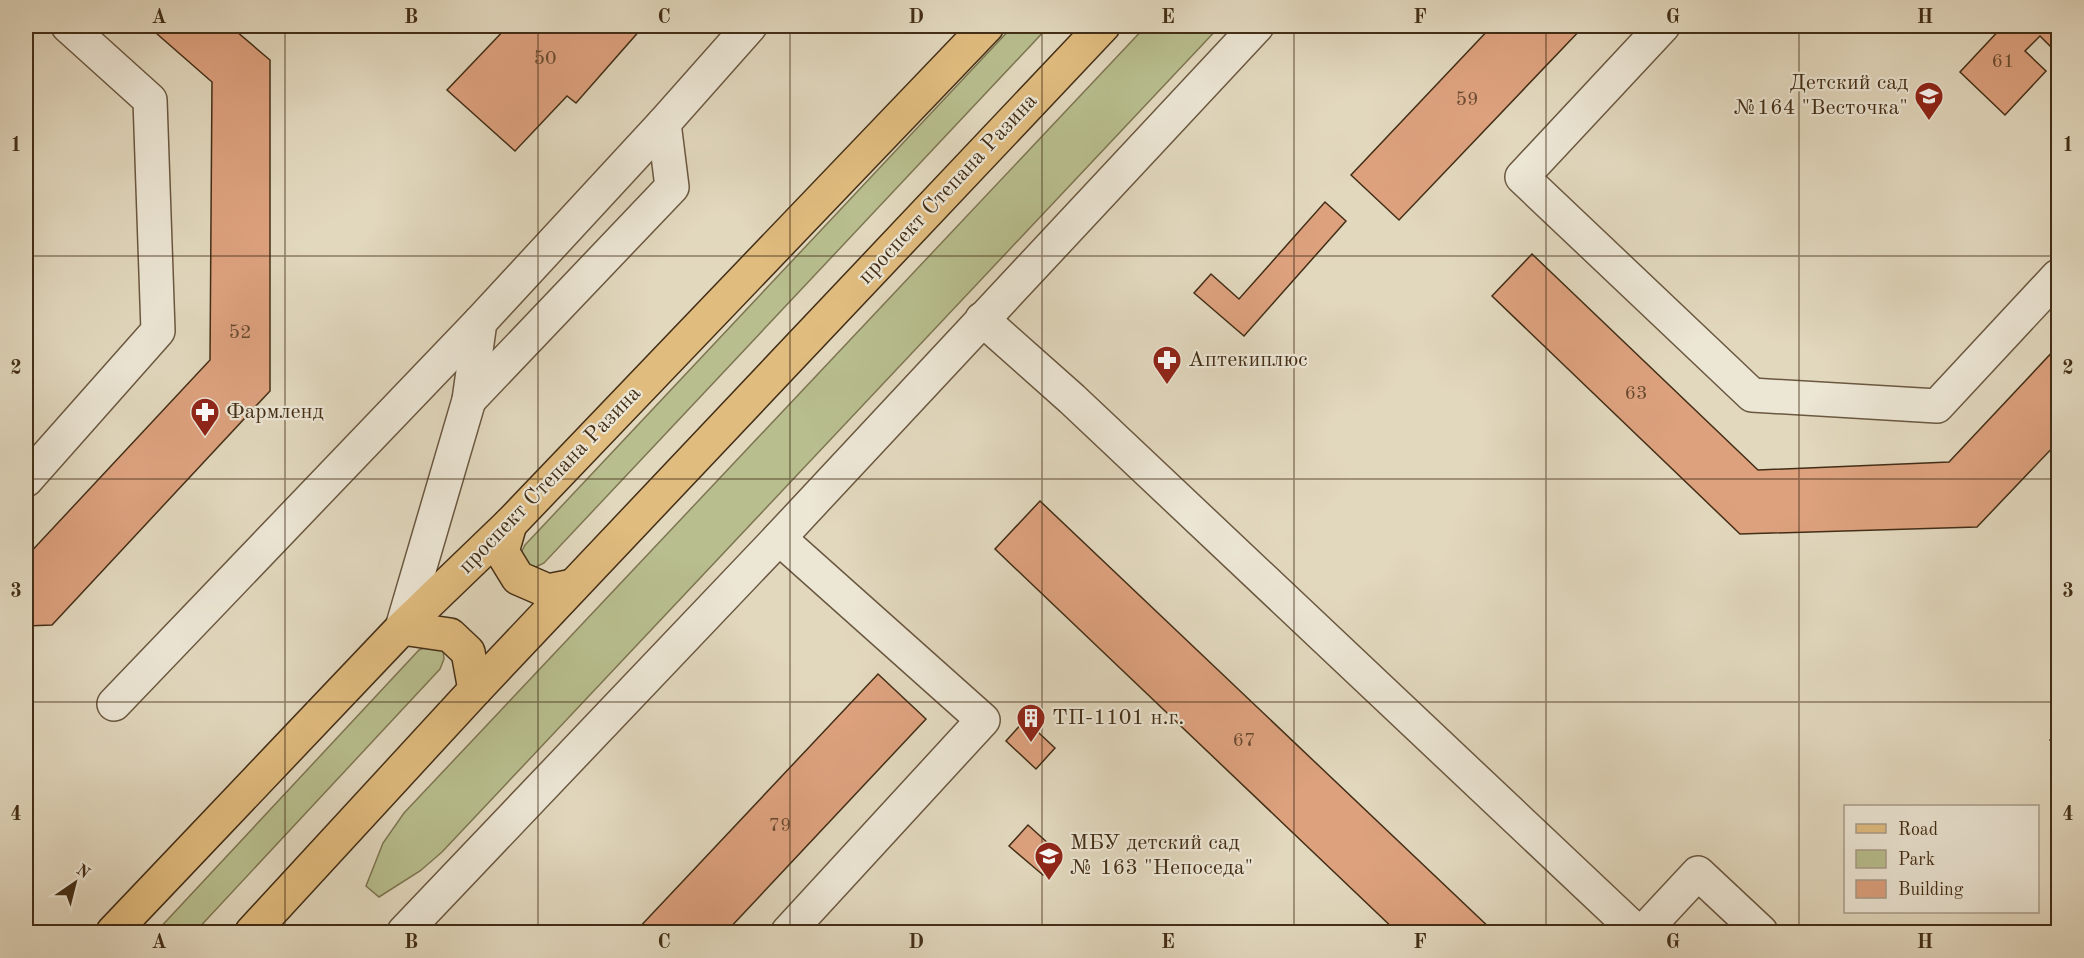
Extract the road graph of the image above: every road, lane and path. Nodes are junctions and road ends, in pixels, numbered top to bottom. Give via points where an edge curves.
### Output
1 (69, 26) edge
2 (750, 26) edge
3 (987, 26) edge
4 (1103, 26) edge
5 (1257, 26) edge
6 (1663, 26) edge
7 (664, 123) junction
8 (2058, 276) edge
9 (982, 319) junction
10 (480, 322) junction
11 (469, 400) junction
12 (26, 480) edge
13 (510, 524) junction
14 (779, 538) junction
15 (573, 586) junction
16 (402, 628) junction
17 (475, 690) junction
18 (114, 704) dead end
19 (113, 933) edge
20 (252, 933) edge
21 (404, 933) edge
22 (788, 933) edge
23 (1637, 933) edge
24 (1643, 933) edge
25 (1761, 933) edge

1 - 12 lane via 150,100 158,331
2 - 7 lane
3 - 13 main road, проспект Степана Разина
4 - 15 main road, проспект Степана Разина
5 - 9 lane
6 - 8 lane via 1522,177 1752,395 1937,406
7 - 10 lane
7 - 11 lane via 672,187
9 - 14 lane
9 - 23 lane via 1072,399
10 - 11 lane
10 - 18 lane
11 - 16 lane
13 - 15 main road via 502,552 518,578 548,591
13 - 16 main road, проспект Степана Разина
14 - 21 lane
14 - 22 lane via 983,720
15 - 17 main road, проспект Степана Разина
16 - 17 main road via 450,635 468,652
16 - 19 main road, проспект Степана Разина
17 - 20 main road, проспект Степана Разина
24 - 25 lane via 1698,873

